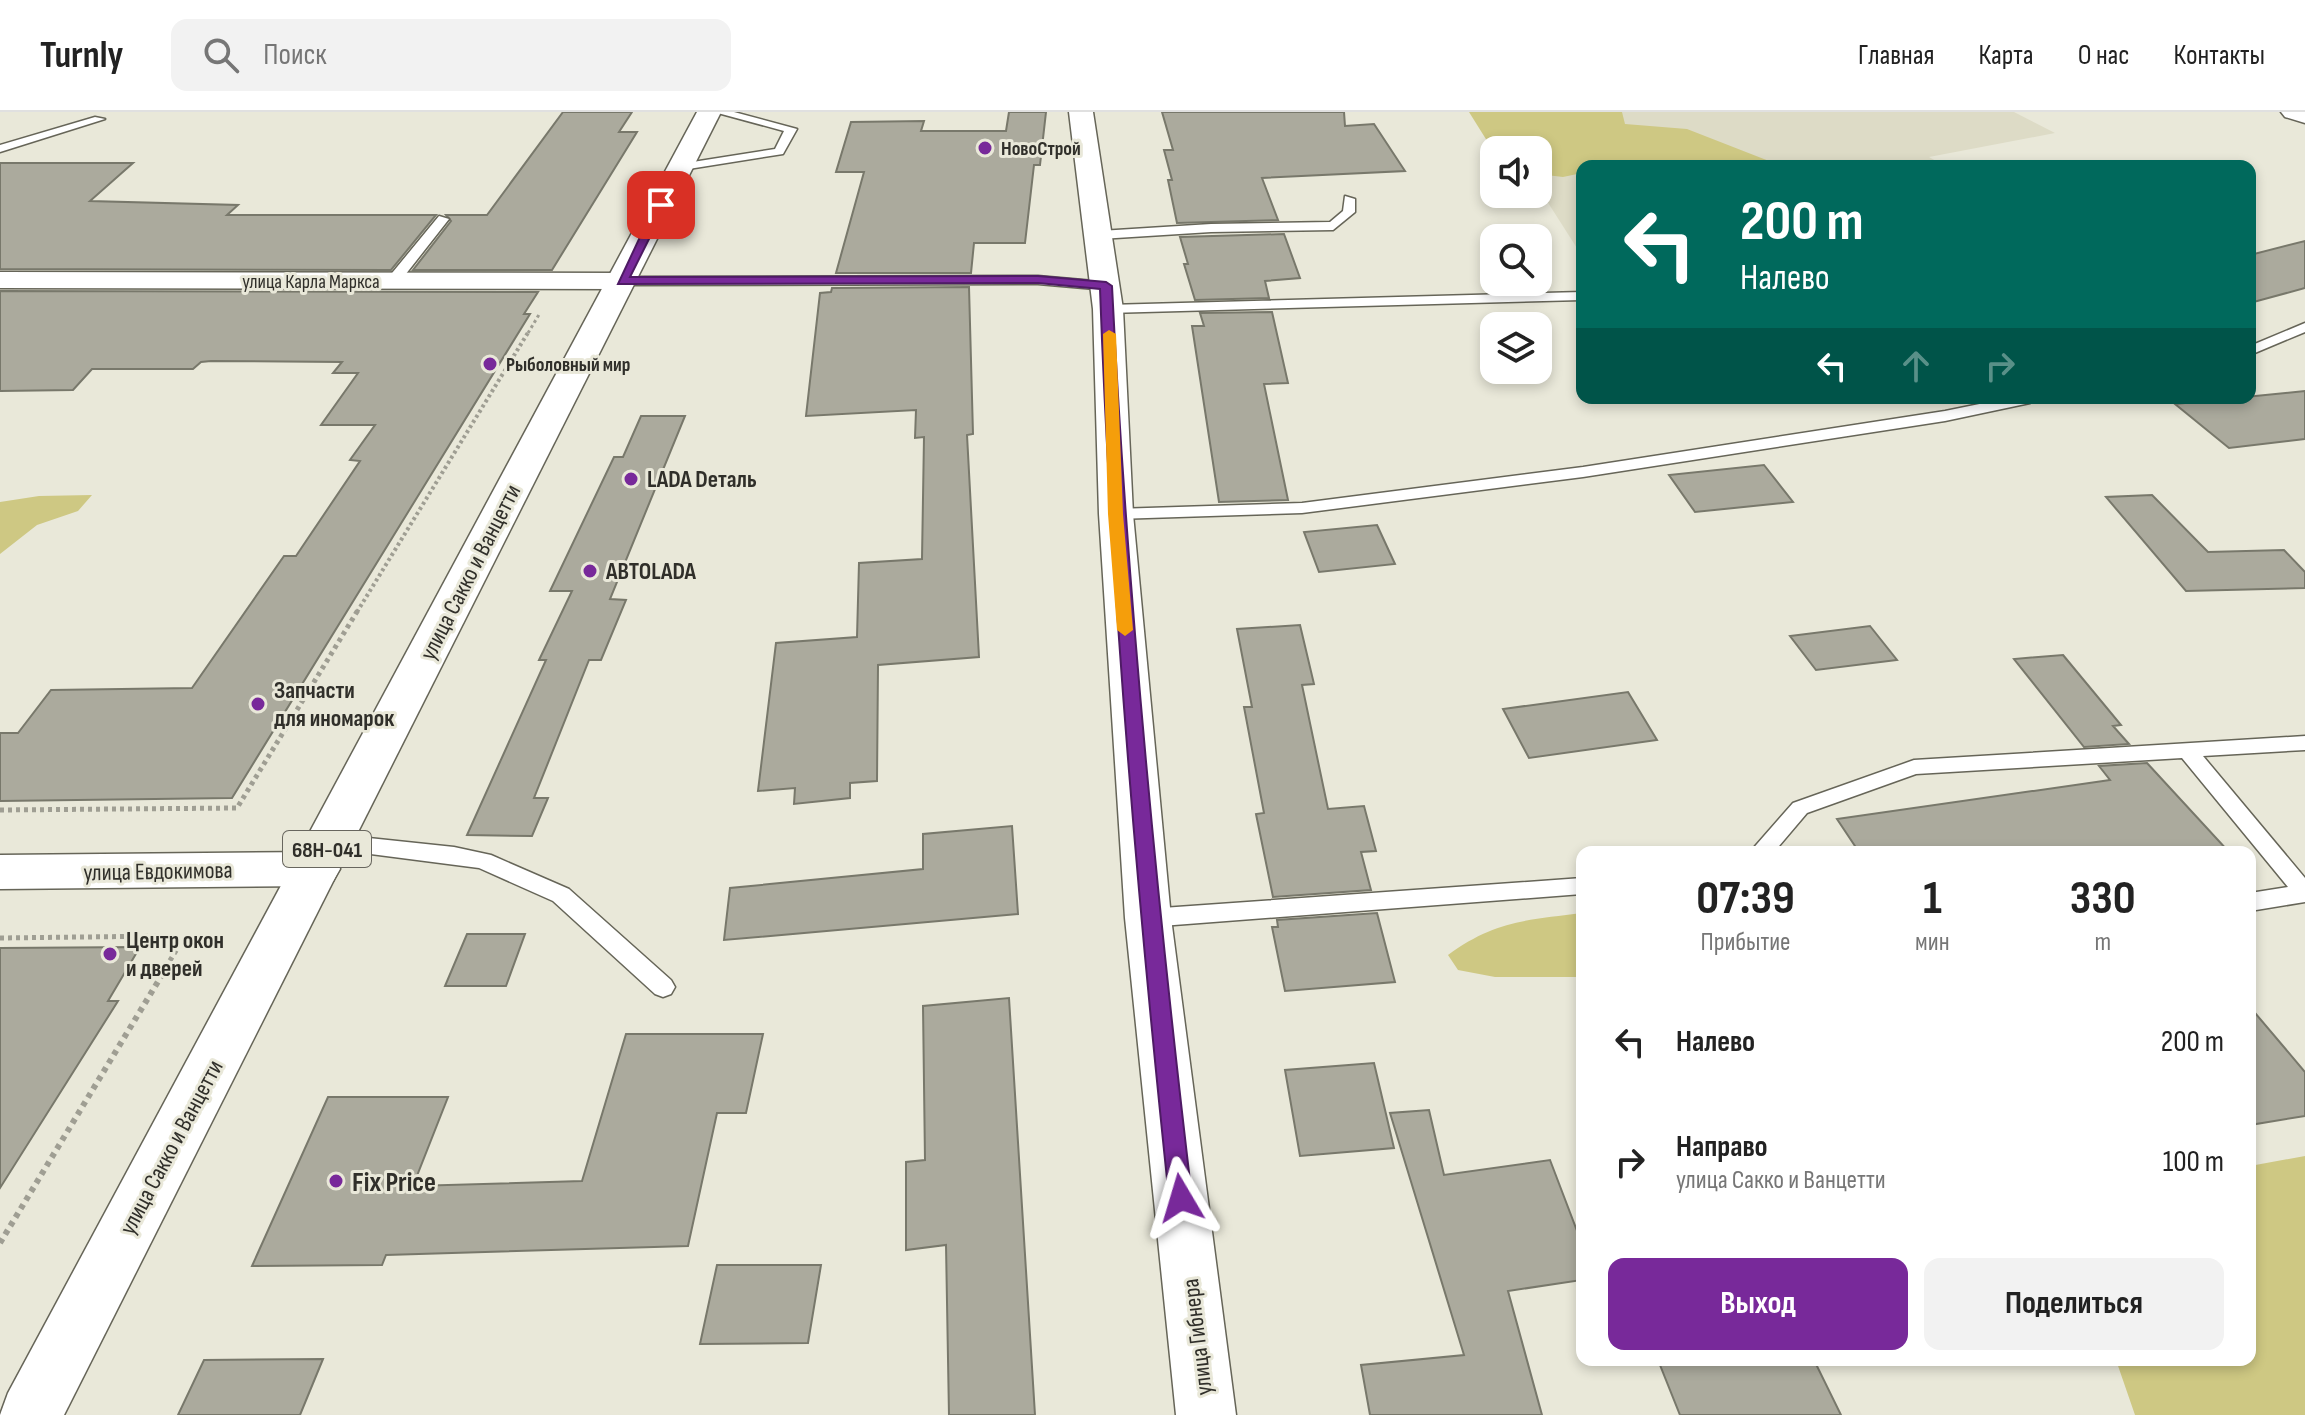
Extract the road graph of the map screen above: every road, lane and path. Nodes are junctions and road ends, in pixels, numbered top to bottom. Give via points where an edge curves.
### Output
1 (709, 112) edge
2 (720, 112) edge
3 (1081, 112) edge
4 (2293, 112) edge
5 (2305, 116) edge
6 (99, 119) dead end
7 (0, 149) edge
8 (680, 168) junction
9 (1349, 199) dead end
10 (443, 219) dead end
11 (1100, 235) junction
12 (1, 280) edge
13 (393, 281) junction
14 (622, 281) junction
15 (1576, 296) edge
16 (1107, 297) junction
17 (526, 310) dead end
18 (2305, 327) edge
19 (2256, 348) edge
20 (2002, 404) edge
21 (1116, 514) junction
22 (2305, 743) edge
23 (2186, 749) junction
24 (0, 810) edge
25 (1766, 846) edge
26 (324, 855) junction
27 (0, 872) edge
28 (1576, 886) edge
29 (2256, 901) edge
30 (1148, 918) junction
31 (0, 938) edge
32 (663, 987) dead end
33 (0, 1243) edge
34 (30, 1415) edge
35 (1206, 1415) edge

1 - 8 main road, улица Сакко и Ванцетти / 68Н-041
2 - 8 lane via 791,129 779,152
3 - 11 street, улица Гибнера
4 - 5 street
6 - 7 lane
8 - 14 main road, улица Сакко и Ванцетти / 68Н-041
9 - 11 lane via 1349,212 1333,226
10 - 13 lane
11 - 16 street, улица Гибнера
12 - 13 street, улица Карла Маркса
13 - 14 street, улица Карла Маркса
14 - 16 lane via 1038,280
14 - 26 main road, улица Сакко и Ванцетти / 68Н-041
15 - 16 lane
16 - 21 street, улица Гибнера
17 - 24 path via 542,310 237,808
18 - 19 lane
20 - 21 lane via 1583,472 1302,508
21 - 30 street, улица Гибнера
22 - 23 lane
23 - 25 lane via 1914,767 1800,808
23 - 29 lane via 2305,893
26 - 27 street, улица Евдокимова
26 - 32 lane via 454,855 483,861 561,895
26 - 34 main road, улица Сакко и Ванцетти / 68Н-041
28 - 30 lane
30 - 35 street, улица Гибнера
31 - 33 path via 164,936 177,949

